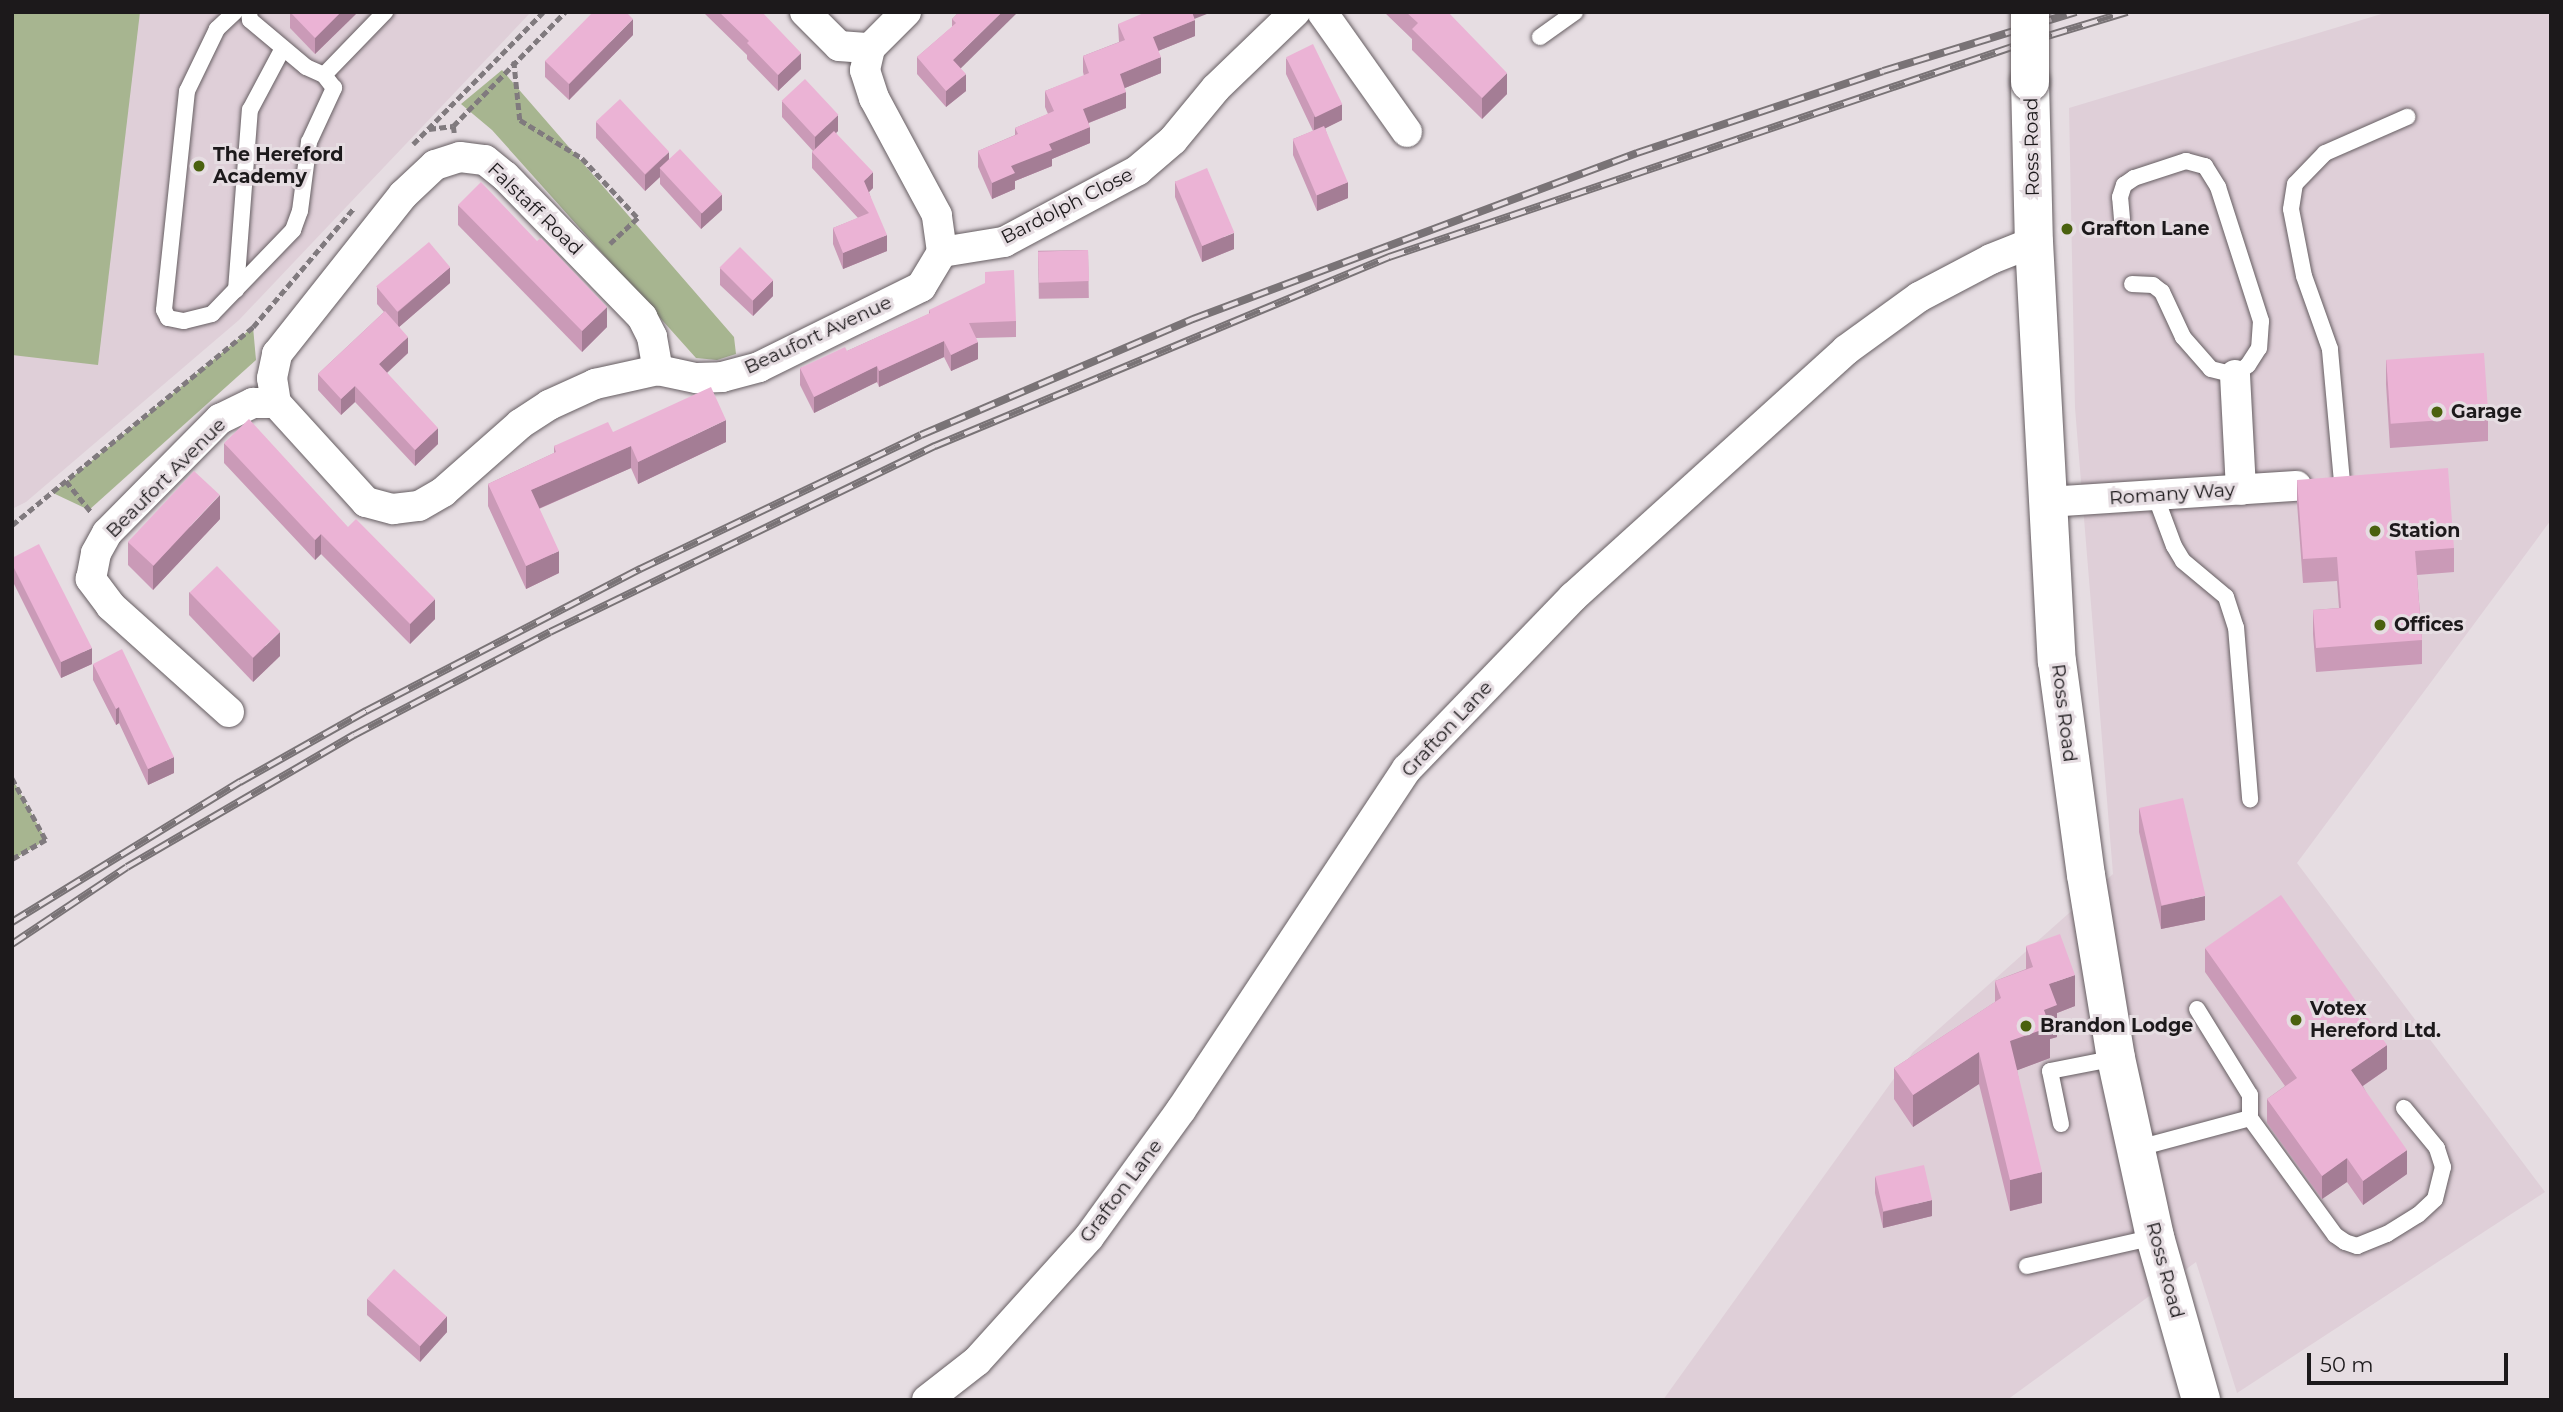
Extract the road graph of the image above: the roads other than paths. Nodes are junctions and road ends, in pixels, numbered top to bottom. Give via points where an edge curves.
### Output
1 (235, 12) edge
2 (249, 12) edge
3 (385, 12) edge
4 (805, 12) edge
5 (906, 12) edge
6 (1295, 12) edge
7 (1321, 12) edge
8 (1575, 12) edge
9 (2029, 12) edge
10 (1540, 37) dead end
11 (283, 48) junction
12 (870, 48) junction
13 (324, 75) junction
14 (2407, 117) dead end
15 (1407, 132) dead end
16 (2122, 219) dead end
17 (2034, 242) junction
18 (942, 252) junction
19 (2132, 284) dead end
20 (236, 290) junction
21 (658, 370) junction
22 (2235, 375) junction
23 (276, 403) junction
24 (2343, 481) edge
25 (2302, 486) edge
26 (2241, 490) junction
27 (2155, 495) junction
28 (2047, 502) junction
29 (229, 712) dead end
30 (2250, 799) dead end
31 (2197, 1009) dead end
32 (2116, 1058) junction
33 (2404, 1108) dead end
34 (2250, 1118) junction
35 (2061, 1124) dead end
36 (2135, 1149) junction
37 (2155, 1237) junction
38 (2027, 1266) dead end
39 (927, 1400) edge
40 (2201, 1400) edge

1 - 20 lane via 217,29 187,91 164,310 168,318 199,319 212,314
2 - 11 lane via 250,20
3 - 13 lane
4 - 12 street via 839,46
5 - 12 street
6 - 18 street, Bardolph Close via 1139,170 1004,242
7 - 15 street
8 - 10 lane
9 - 17 highway, Ross Road, bridge
11 - 13 lane via 306,68
11 - 20 lane via 250,110
12 - 18 street via 865,70 874,98 937,215
13 - 20 lane via 334,88 309,142 293,230
14 - 24 lane via 2325,153 2295,184 2291,209 2304,276 2330,349
16 - 22 lane via 2120,197 2124,185 2134,178 2186,161 2205,166 2218,187 2261,321 2259,348
17 - 28 highway, Ross Road
17 - 39 street, Grafton Lane via 1919,297 1846,350 1573,597 1406,769 1181,1110 1088,1237 977,1361
18 - 21 street, Beaufort Avenue via 921,287 759,367 697,378
19 - 22 lane via 2153,285 2162,292 2193,349 2211,369
21 - 23 street, Beaufort Avenue via 595,384 549,405 520,424 443,492 419,506 393,509 366,502
21 - 23 street, Falstaff Road via 652,337 642,317 505,176 485,160 460,158 435,165 403,195 278,354 272,378
22 - 26 street
23 - 29 street, Beaufort Avenue via 253,403 220,419 107,533 96,553 91,579 111,606
25 - 26 street, Romany Way
26 - 27 street, Romany Way
27 - 28 street, Romany Way
27 - 30 lane via 2183,561 2226,597 2236,627
28 - 32 highway, Ross Road via 2057,662 2085,875
31 - 34 lane via 2250,1095
32 - 35 lane via 2050,1071
32 - 36 highway, Ross Road
33 - 34 lane via 2437,1148 2443,1167 2441,1185 2435,1199 2418,1215 2357,1246 2335,1235
34 - 36 lane
36 - 37 highway, Ross Road
37 - 38 lane
37 - 40 highway, Ross Road

